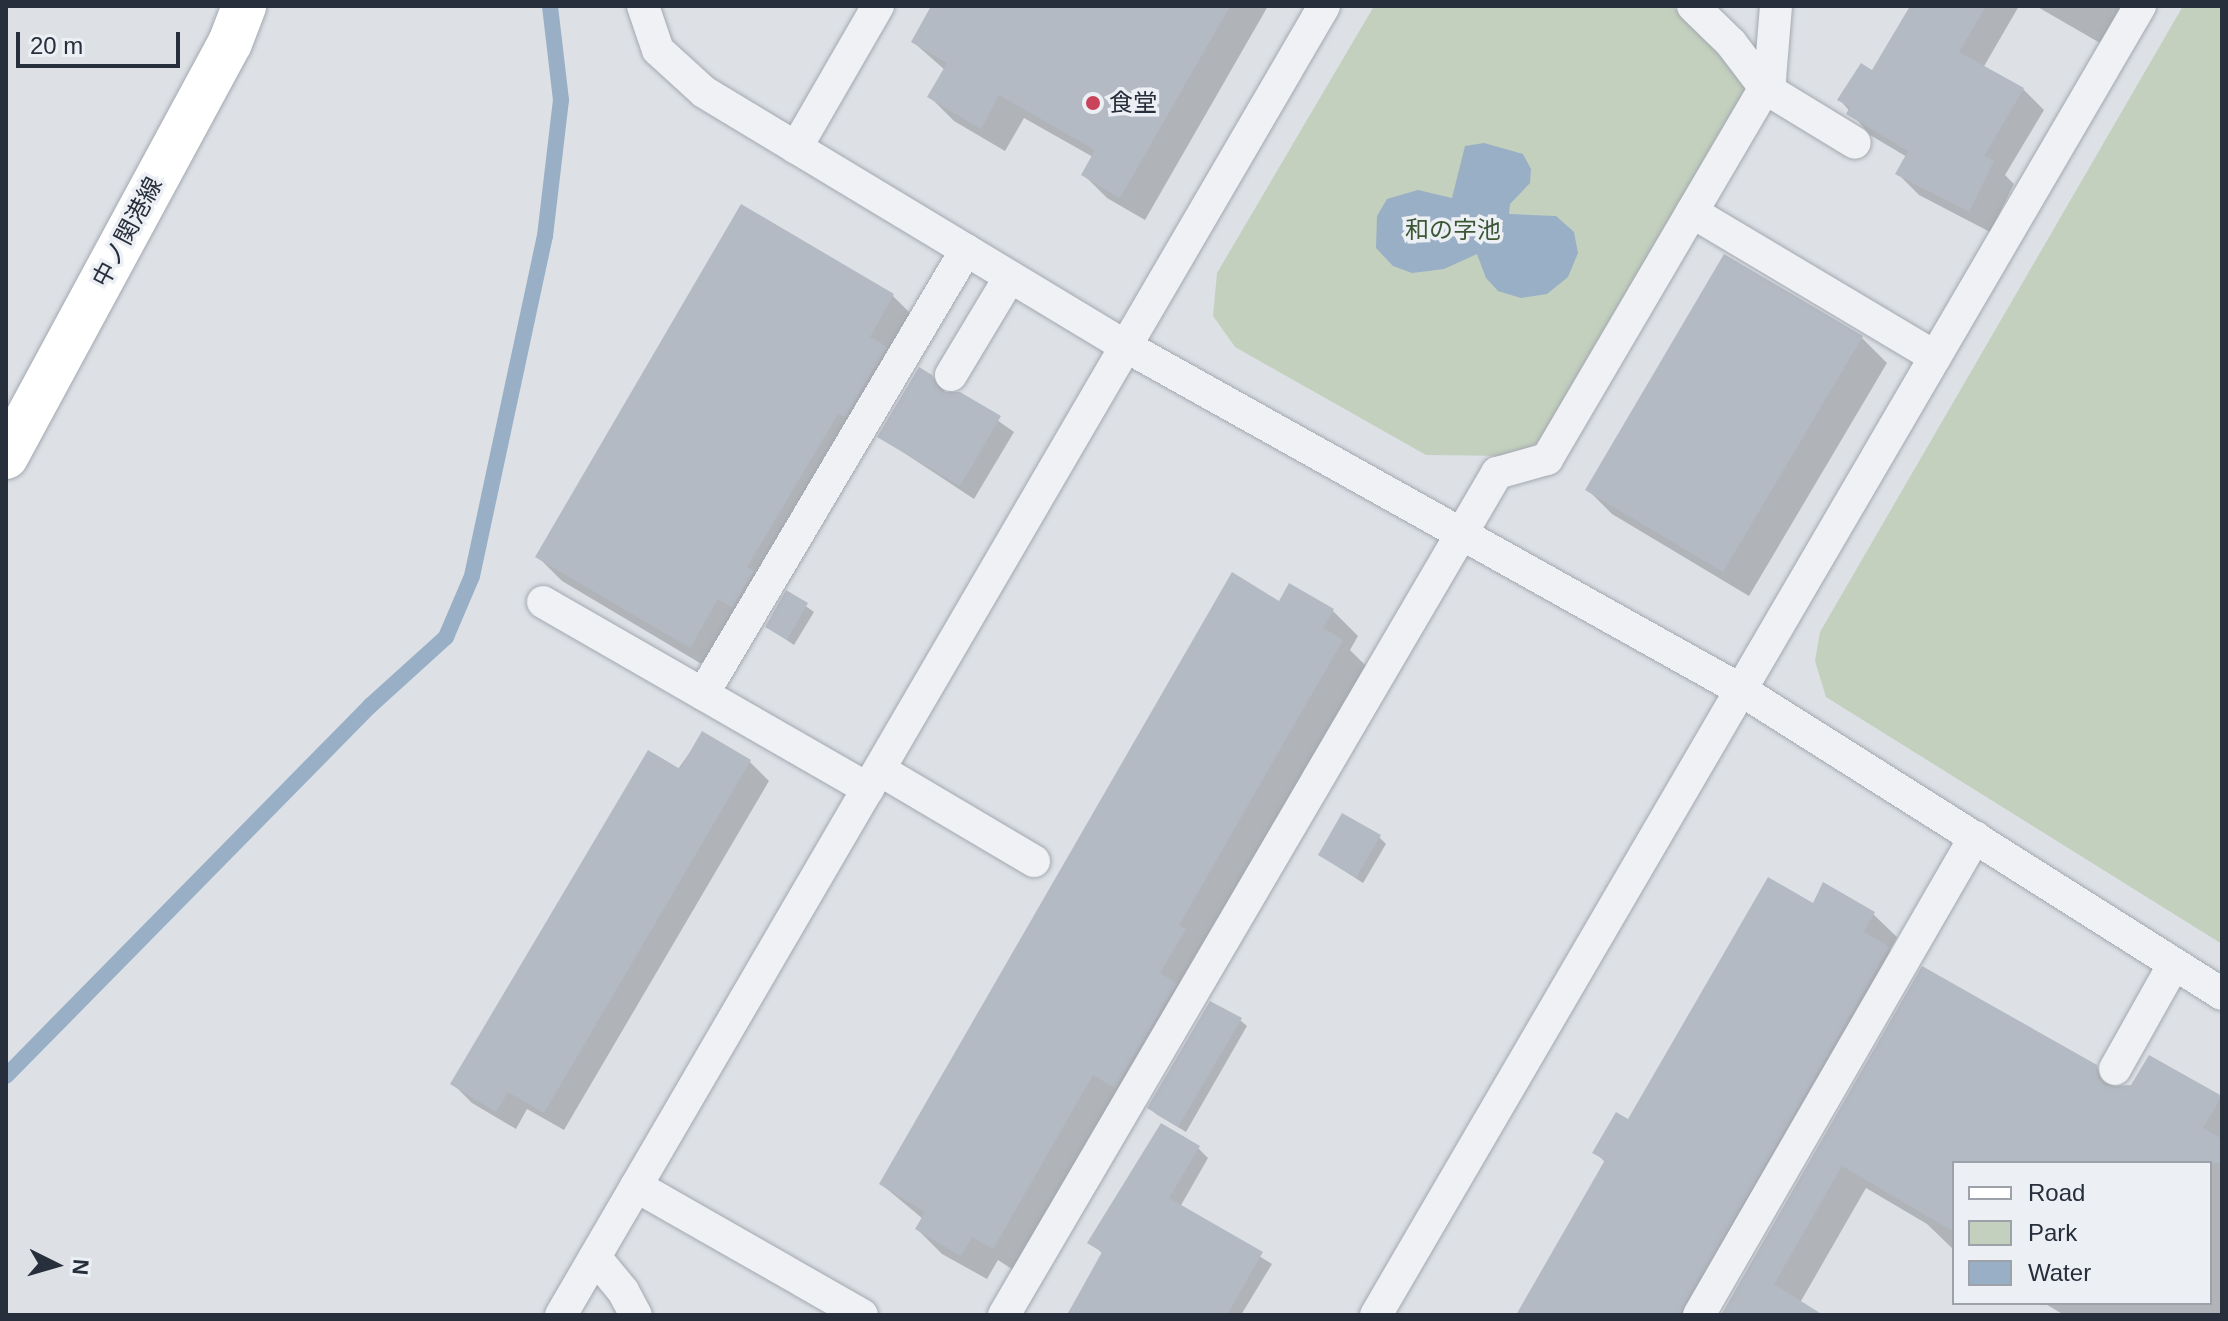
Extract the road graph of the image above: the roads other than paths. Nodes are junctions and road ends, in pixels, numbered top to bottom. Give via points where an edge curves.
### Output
1 (244, 6) edge
2 (643, 6) edge
3 (878, 6) edge
4 (1324, 6) edge
5 (1693, 6) edge
6 (1776, 6) edge
7 (2140, 6) edge
8 (1765, 88) junction
9 (1855, 143) dead end
10 (796, 148) junction
11 (1692, 212) junction
12 (966, 250) junction
13 (1010, 277) junction
14 (1127, 347) junction
15 (1935, 357) junction
16 (951, 375) dead end
17 (6, 457) edge
18 (1462, 533) junction
19 (543, 602) dead end
20 (1741, 690) junction
21 (703, 694) junction
22 (874, 780) junction
23 (1975, 837) junction
24 (1034, 861) dead end
25 (2174, 964) junction
26 (2222, 994) edge
27 (2115, 1069) dead end
28 (636, 1186) junction
29 (595, 1257) junction
30 (561, 1315) edge
31 (636, 1315) edge
32 (862, 1315) edge
33 (1004, 1315) edge
34 (1376, 1315) edge
35 (1699, 1315) edge

1 - 17 main road, 中ノ関港線 via 230,43
2 - 10 lane via 658,50 704,92
3 - 10 lane
4 - 14 lane
5 - 8 lane via 1731,43
6 - 8 lane
7 - 15 lane
8 - 9 lane
8 - 11 lane
10 - 12 lane
11 - 15 lane
11 - 18 lane via 1547,459 1497,473
12 - 13 lane
12 - 21 lane
13 - 14 lane
13 - 16 lane
14 - 18 lane
14 - 22 lane
15 - 20 lane
18 - 20 lane
18 - 33 lane
19 - 21 lane
20 - 23 lane
20 - 34 lane
21 - 22 lane
22 - 24 lane
22 - 28 lane
23 - 25 lane
23 - 35 lane
25 - 26 lane
25 - 27 lane
28 - 29 lane
28 - 32 lane
29 - 30 lane
29 - 31 lane

